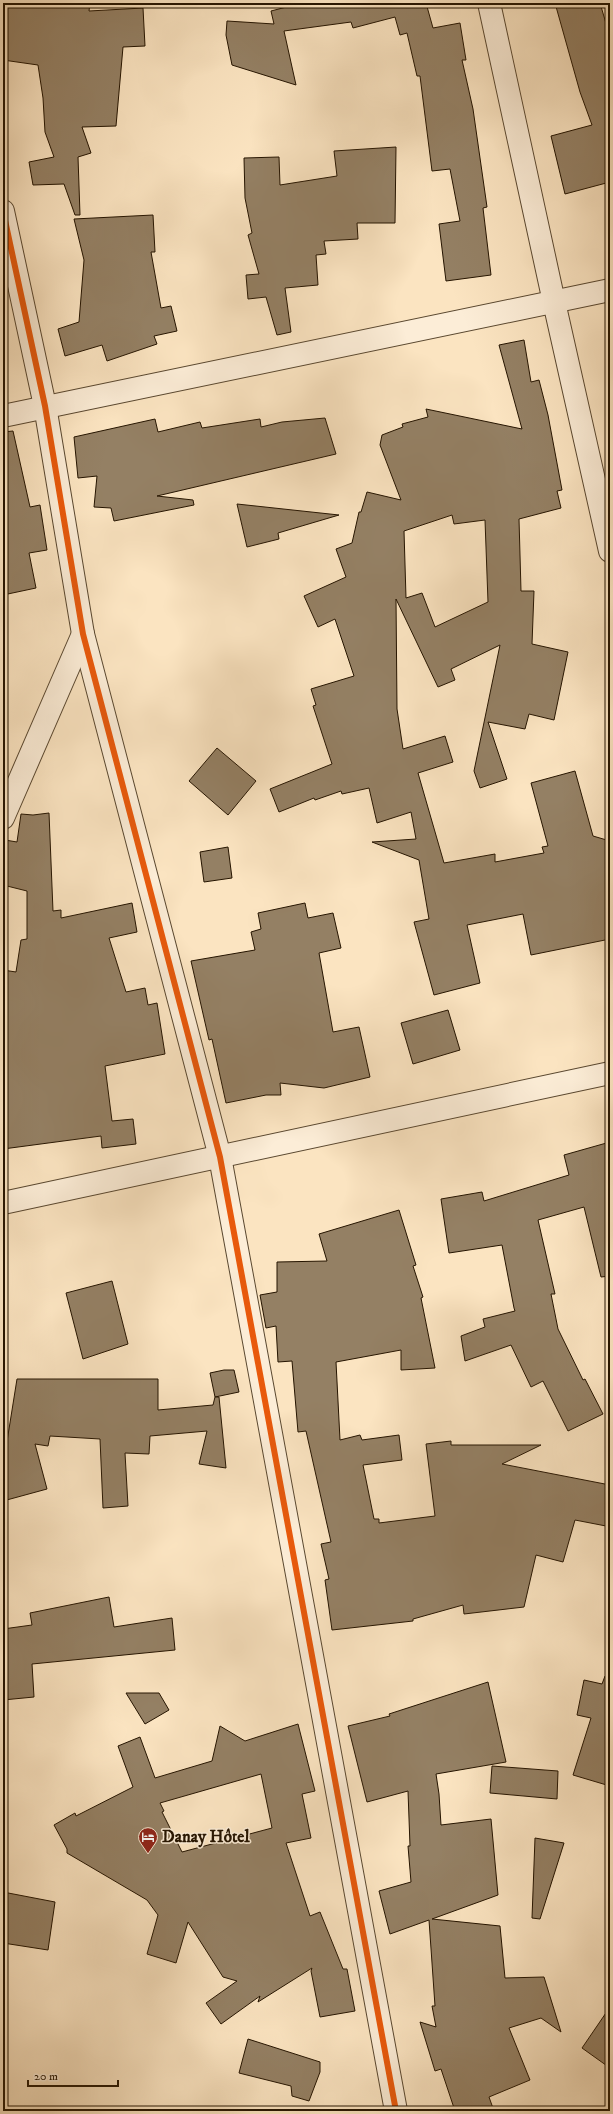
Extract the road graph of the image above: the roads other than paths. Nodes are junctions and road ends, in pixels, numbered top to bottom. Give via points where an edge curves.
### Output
1 (489, 3) edge
2 (3, 211) edge
3 (610, 290) edge
4 (554, 302) junction
5 (45, 406) junction
6 (3, 416) edge
7 (610, 551) edge
8 (83, 634) junction
9 (3, 818) edge
10 (610, 1073) edge
11 (220, 1157) junction
12 (3, 1203) edge
13 (396, 2111) edge

1 - 4 street
2 - 5 street
3 - 4 street
4 - 5 street
4 - 7 street
5 - 6 street
5 - 8 street
8 - 9 street
8 - 11 street
10 - 11 street
11 - 12 street
11 - 13 street

